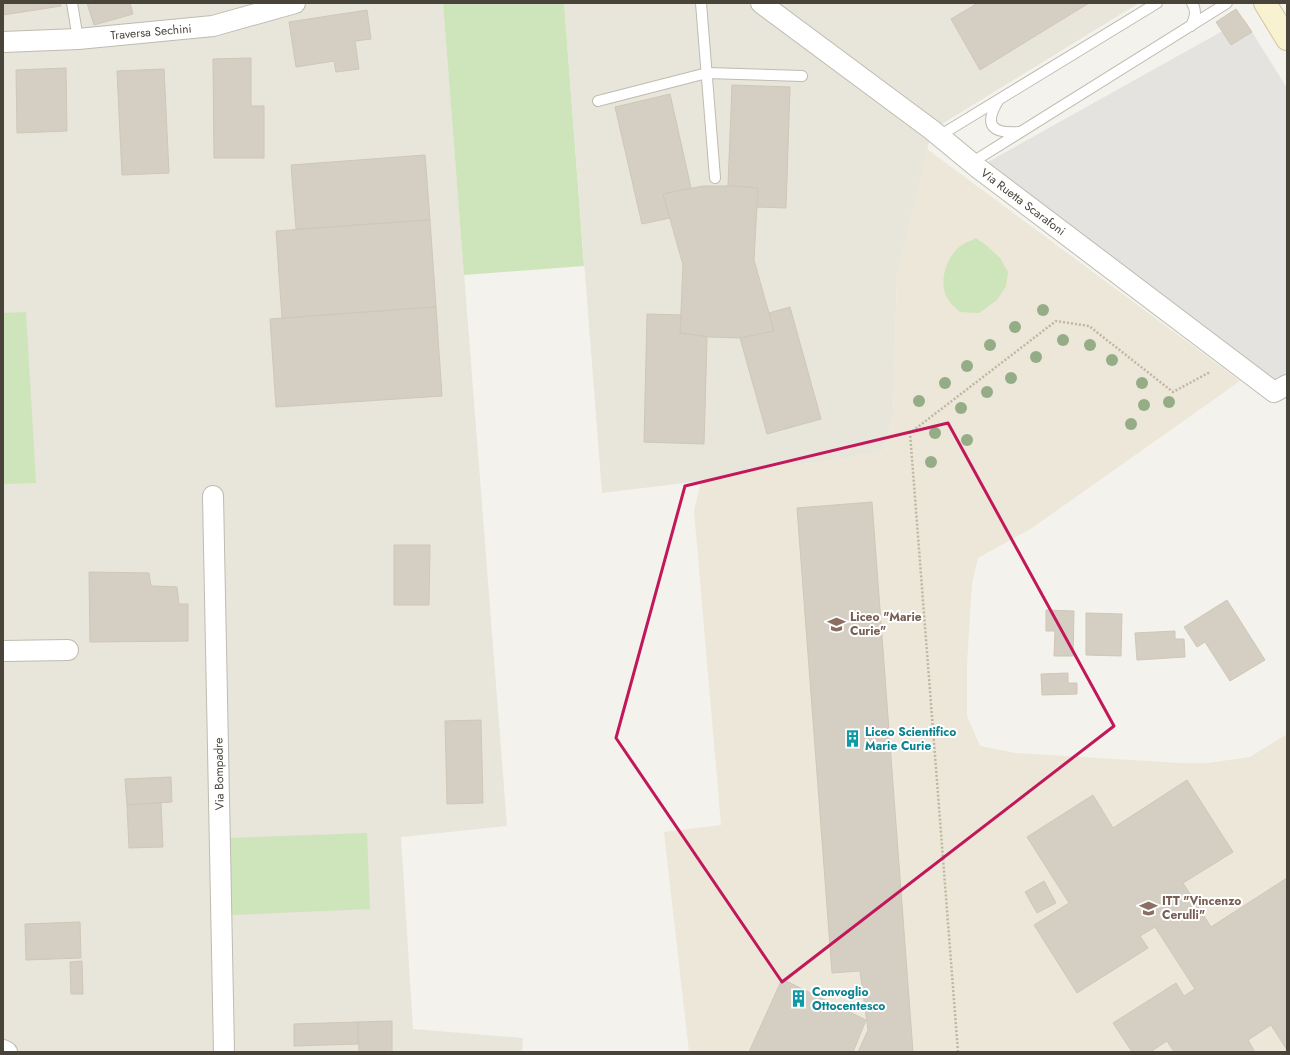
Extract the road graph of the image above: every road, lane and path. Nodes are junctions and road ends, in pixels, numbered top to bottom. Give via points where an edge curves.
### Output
1 (72, 3) edge
2 (295, 3) edge
3 (701, 3) edge
4 (761, 3) edge
5 (1157, 3) edge
6 (1192, 3) edge
7 (1227, 3) edge
8 (1266, 3) edge
9 (1192, 26) junction
10 (78, 39) junction
11 (1287, 39) edge
12 (3, 42) edge
13 (707, 73) junction
14 (802, 76) dead end
15 (1000, 99) junction
16 (598, 101) dead end
17 (1020, 132) junction
18 (939, 136) junction
19 (971, 163) junction
20 (715, 178) dead end
21 (1231, 360) junction
22 (1287, 385) edge
23 (213, 496) dead end
24 (68, 650) dead end
25 (3, 651) edge
26 (3, 1050) edge
27 (7, 1052) edge
28 (224, 1052) edge
29 (958, 1052) edge

1 - 10 lane
2 - 10 street, Traversa Sechini via 213,26
3 - 13 lane
4 - 18 street, Via Ruetta Scarafoni
5 - 15 lane
6 - 9 lane via 1195,12
7 - 9 lane
8 - 11 street
9 - 17 lane
10 - 12 street, Traversa Sechini
13 - 14 lane
13 - 16 lane
13 - 20 lane
15 - 17 lane via 991,115 993,126 1000,131
15 - 18 lane
17 - 19 lane
18 - 19 street, Via Ruetta Scarafoni
19 - 21 street, Via Ruetta Scarafoni
21 - 22 street, Via Ruetta Scarafoni via 1274,392
21 - 29 path via 1173,392 1089,326 1056,321 910,433
23 - 28 street, Via Bompadre
24 - 25 street
26 - 27 street

